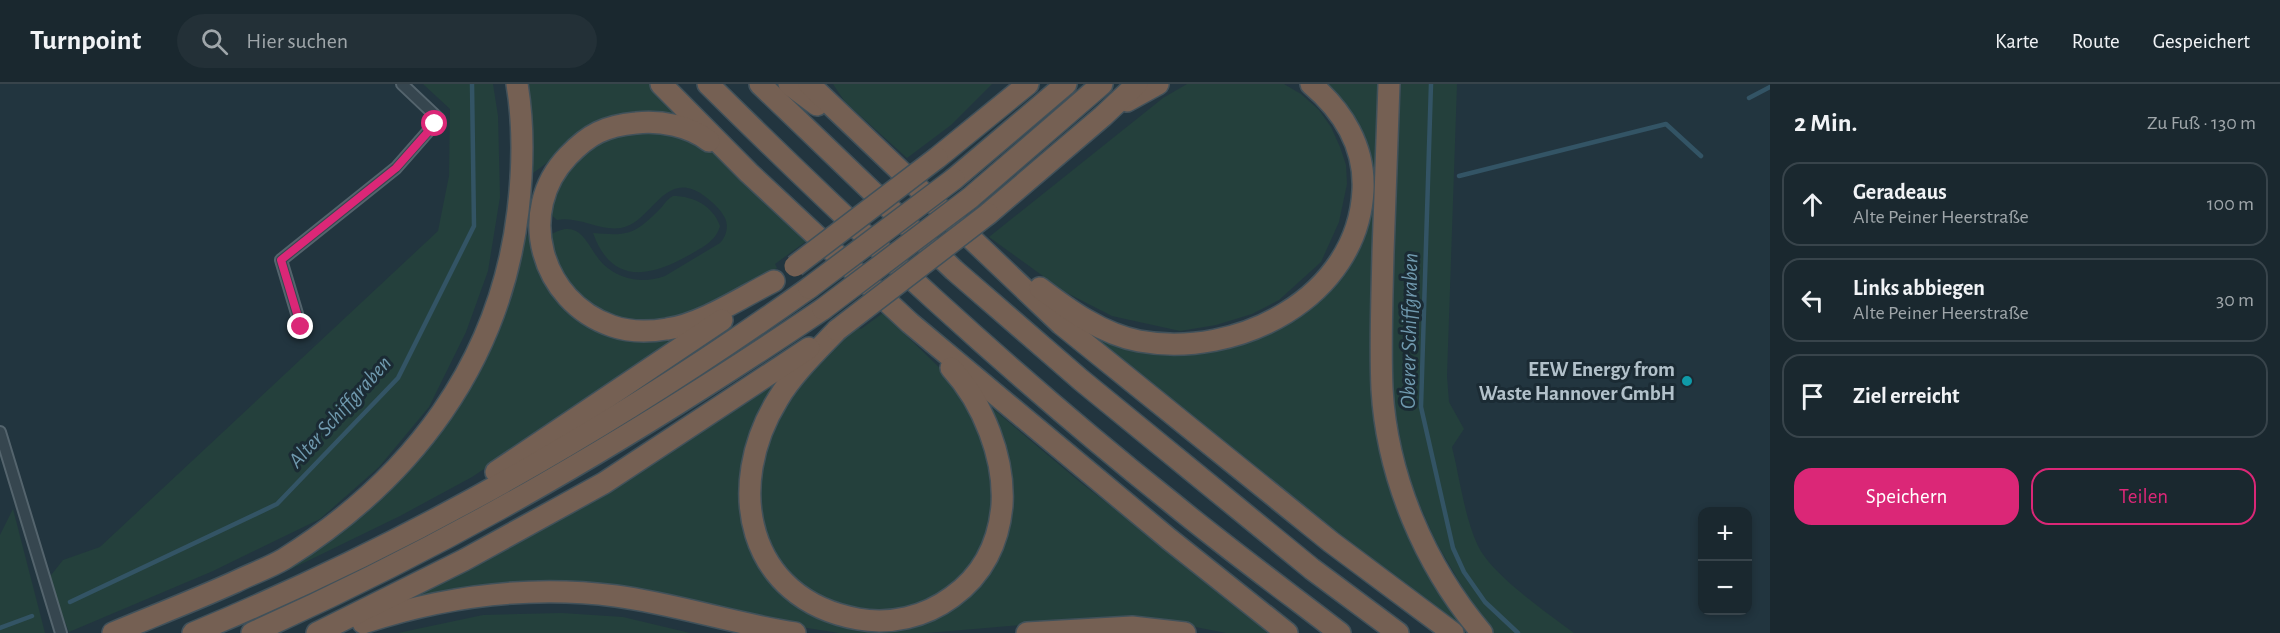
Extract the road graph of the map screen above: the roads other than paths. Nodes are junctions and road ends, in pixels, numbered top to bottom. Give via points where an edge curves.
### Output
1 (402, 84) edge
2 (517, 84) edge
3 (661, 84) edge
4 (708, 84) edge
5 (760, 84) edge
6 (789, 84) edge
7 (809, 84) edge
8 (819, 84) edge
9 (1013, 84) edge
10 (1028, 84) edge
11 (1066, 84) edge
12 (1102, 84) edge
13 (1137, 84) edge
14 (1158, 84) edge
15 (1311, 84) edge
16 (1389, 84) edge
17 (833, 106) junction
18 (1103, 116) junction
19 (961, 138) junction
20 (902, 172) junction
21 (749, 173) junction
22 (978, 244) junction
23 (774, 281) junction
24 (910, 323) junction
25 (301, 327) dead end
26 (837, 330) junction
27 (0, 432) edge
28 (408, 532) junction
29 (61, 633) edge
30 (114, 633) edge
31 (193, 633) edge
32 (252, 633) edge
33 (317, 633) edge
34 (334, 633) edge
35 (795, 633) edge
36 (1027, 633) edge
37 (1185, 633) edge
38 (1287, 633) edge
39 (1340, 633) edge
40 (1398, 633) edge
41 (1453, 633) edge
42 (1482, 633) edge

1 - 25 street via 439,119 396,168 281,260
2 - 30 highway via 522,147 513,250 482,344 446,410 379,487 282,560
3 - 21 highway
4 - 39 highway via 846,218 1057,406 1171,503
5 - 40 highway via 954,270 1081,380
6 - 20 highway
7 - 17 highway
8 - 17 highway
9 - 19 highway
10 - 19 highway
11 - 28 highway, bridge via 954,178 809,288 671,383 485,492
12 - 32 highway, bridge via 970,198 823,309 683,402 561,476 421,552
13 - 18 highway
14 - 18 highway
15 - 22 highway via 1343,118 1360,160 1363,182 1358,227 1335,270 1312,294 1259,327 1218,340 1178,344 1138,341 1106,330 1069,310
16 - 42 highway via 1380,335 1388,436 1410,513 1444,580
17 - 20 highway
18 - 26 highway, bridge via 988,214
19 - 23 highway, bridge
20 - 22 highway
21 - 23 highway via 703,137 678,126 647,122 596,132 563,161 550,179 539,228 544,259 570,301 589,316 613,327 639,331 697,321
21 - 24 highway
22 - 41 highway via 1061,324 1331,542
23 - 28 highway
24 - 26 highway via 957,374 978,407 999,463 1003,492 993,548 980,570 941,605 893,620 842,616 800,595 772,566 753,527 749,480 753,454 764,426 790,382
24 - 38 highway
26 - 33 highway via 604,483 464,561
27 - 29 street
28 - 31 highway via 313,580
34 - 35 highway via 402,610 529,592 616,596
36 - 37 highway via 1132,627

